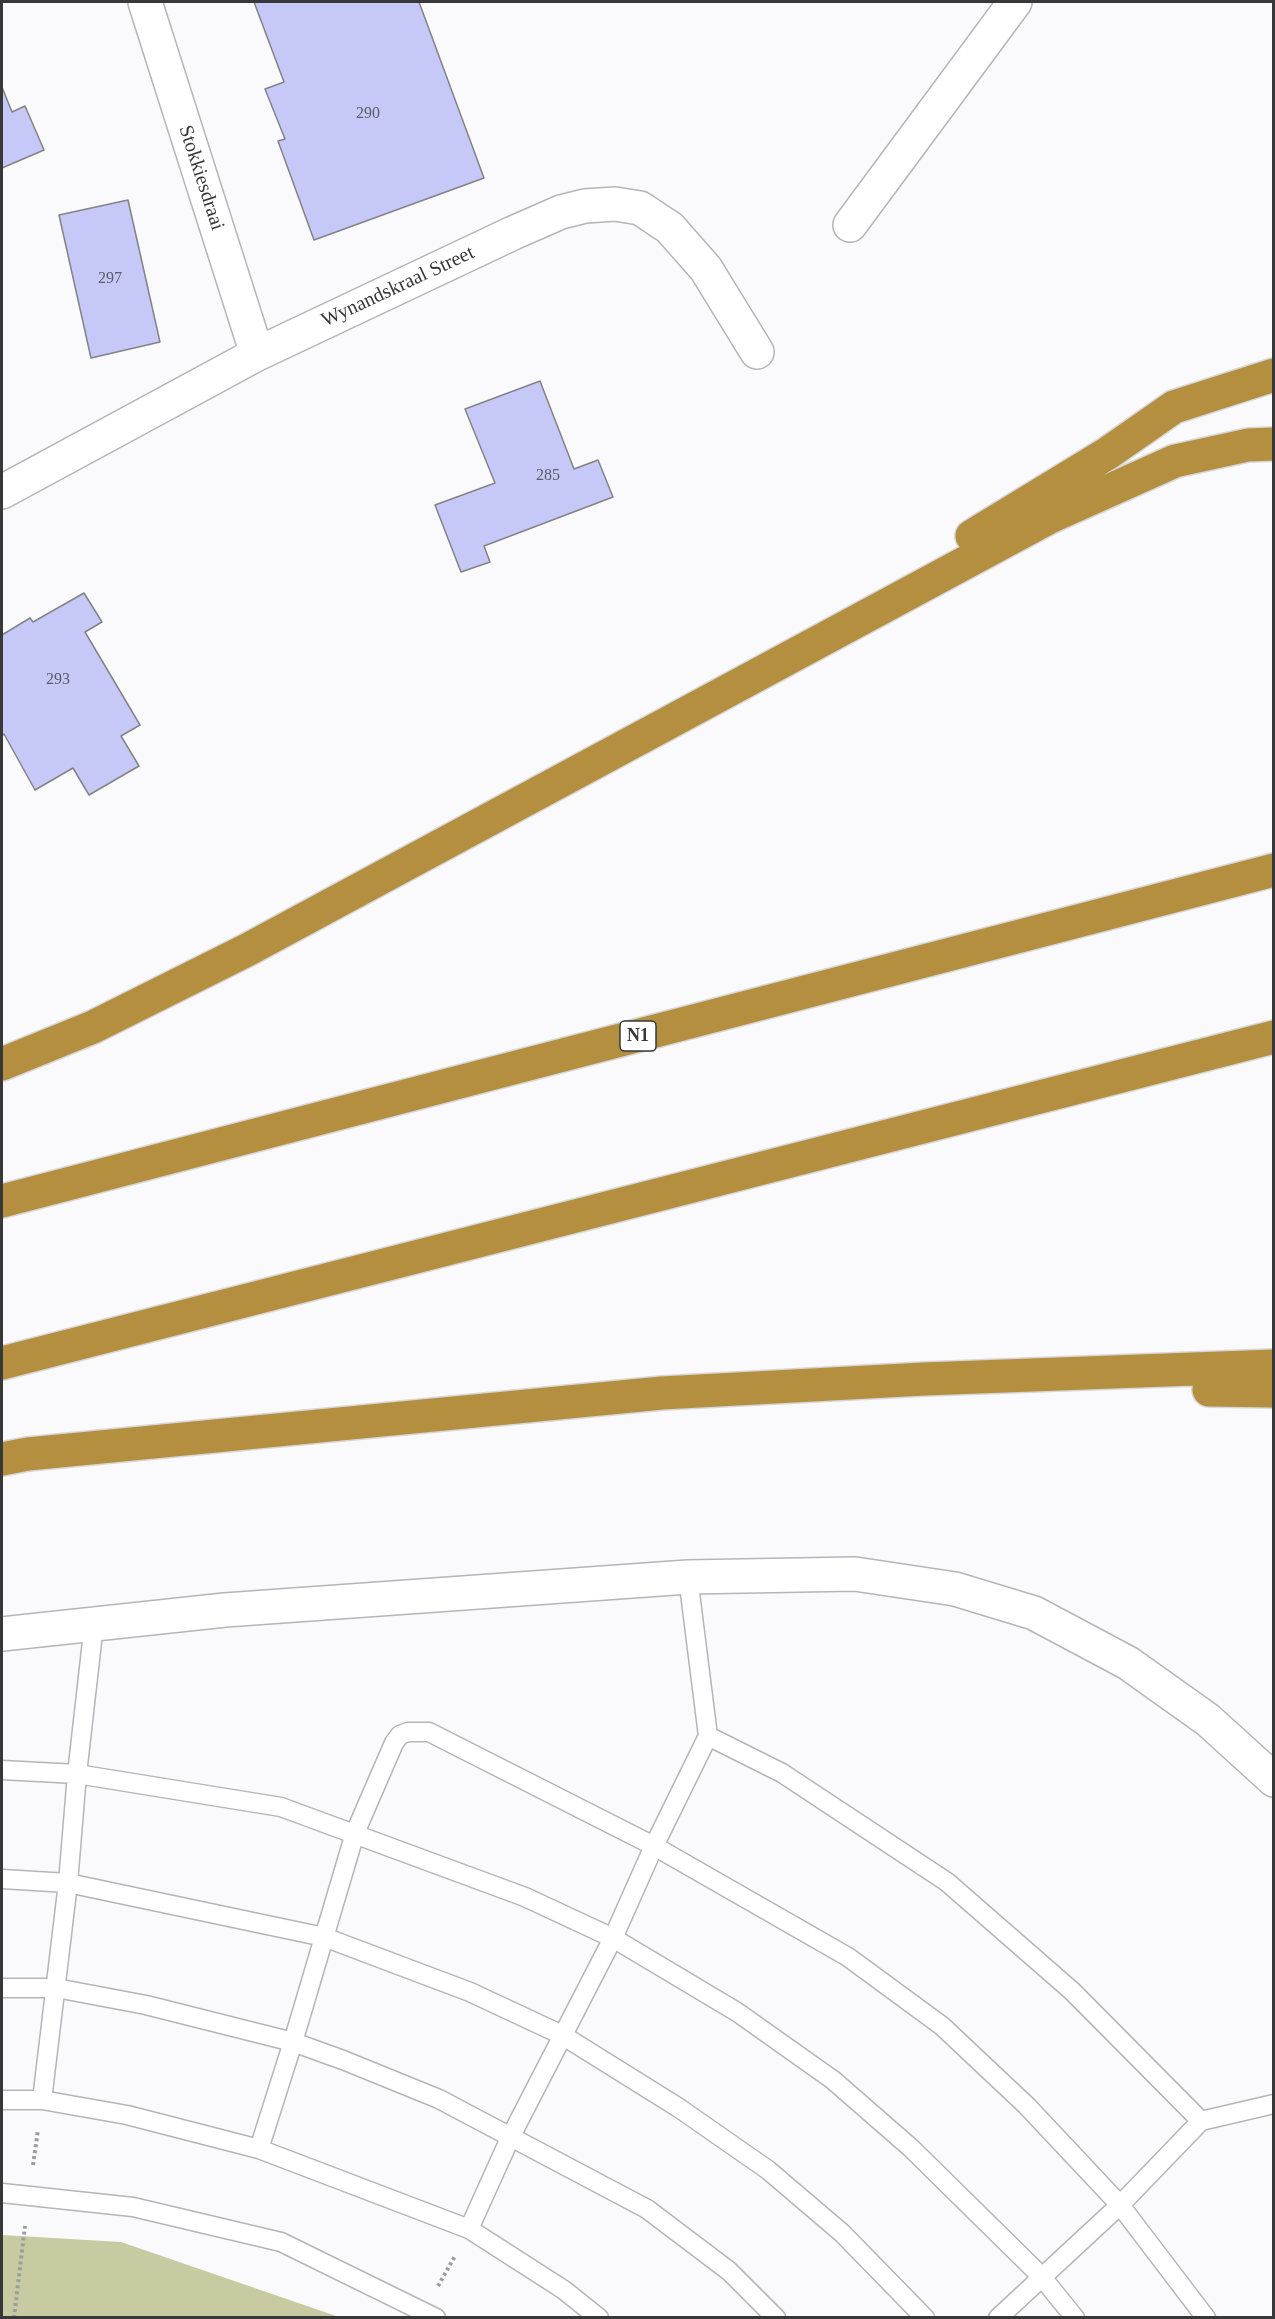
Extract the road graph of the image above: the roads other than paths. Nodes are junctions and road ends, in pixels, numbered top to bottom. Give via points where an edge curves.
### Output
1 (145, 2) edge
2 (1016, 2) edge
3 (850, 225) dead end
4 (757, 352) dead end
5 (257, 354) junction
6 (1274, 375) edge
7 (1274, 444) edge
8 (2, 492) edge
9 (637, 740) junction
10 (1274, 870) edge
11 (1274, 1037) edge
12 (2, 1064) edge
13 (2, 1201) edge
14 (2, 1363) edge
15 (1266, 1375) edge
16 (2, 1459) edge
17 (688, 1577) junction
18 (94, 1624) junction
19 (2, 1634) edge
20 (708, 1736) junction
21 (2, 1770) edge
22 (77, 1774) junction
23 (1274, 1780) edge
24 (355, 1833) junction
25 (654, 1846) junction
26 (2, 1879) edge
27 (68, 1882) junction
28 (324, 1937) junction
29 (613, 1938) junction
30 (2, 1988) edge
31 (56, 1988) junction
32 (562, 2035) junction
33 (293, 2043) junction
34 (2, 2100) edge
35 (42, 2100) junction
36 (1274, 2104) edge
37 (1201, 2121) junction
38 (511, 2136) junction
39 (259, 2149) junction
40 (2, 2193) edge
41 (1120, 2205) junction
42 (469, 2229) junction
43 (1041, 2276) junction
44 (430, 2315) edge
45 (600, 2318) edge
46 (776, 2318) edge
47 (925, 2318) edge
48 (998, 2318) edge
49 (1075, 2318) edge
50 (1206, 2318) edge

1 - 5 street, Stokkiesdraai
2 - 3 street
4 - 5 street, Wynandskraal Street via 706,269 670,228 640,208 615,204 561,213
5 - 8 street, Wynandskraal Street
6 - 9 highway via 1174,407 1108,453
7 - 9 highway via 1248,445 1175,461 1050,517
9 - 12 highway via 247,950 93,1027
10 - 13 highway, N1
11 - 14 highway
15 - 16 highway via 924,1378 662,1393
17 - 18 street via 225,1610
17 - 20 lane
17 - 23 street via 855,1574 955,1589 1034,1613 1128,1663 1209,1720
18 - 19 street
18 - 22 lane
20 - 25 lane
20 - 37 lane via 782,1773 947,1882 1072,1991
21 - 22 lane
22 - 24 lane via 282,1807
22 - 27 lane
24 - 25 lane via 394,1743 400,1735 418,1730 429,1732
24 - 28 lane
24 - 29 lane via 525,1896
25 - 29 lane
25 - 41 lane via 848,1958 942,2026 1027,2106
26 - 27 lane
27 - 28 lane
27 - 31 lane
28 - 32 lane via 470,1992
28 - 33 lane
29 - 32 lane
29 - 43 lane via 737,2012 833,2080 911,2148
30 - 31 lane
31 - 33 lane via 146,2005
31 - 35 lane
32 - 38 lane
32 - 47 lane via 768,2170 842,2233
33 - 38 lane via 439,2099
33 - 39 lane
34 - 35 lane
35 - 39 lane via 127,2115
36 - 37 lane
37 - 41 lane
38 - 42 lane
38 - 46 lane via 647,2209 729,2271
39 - 42 lane
40 - 44 lane via 133,2207 281,2242
41 - 43 lane
41 - 50 lane
42 - 45 lane
43 - 48 lane
43 - 49 lane

